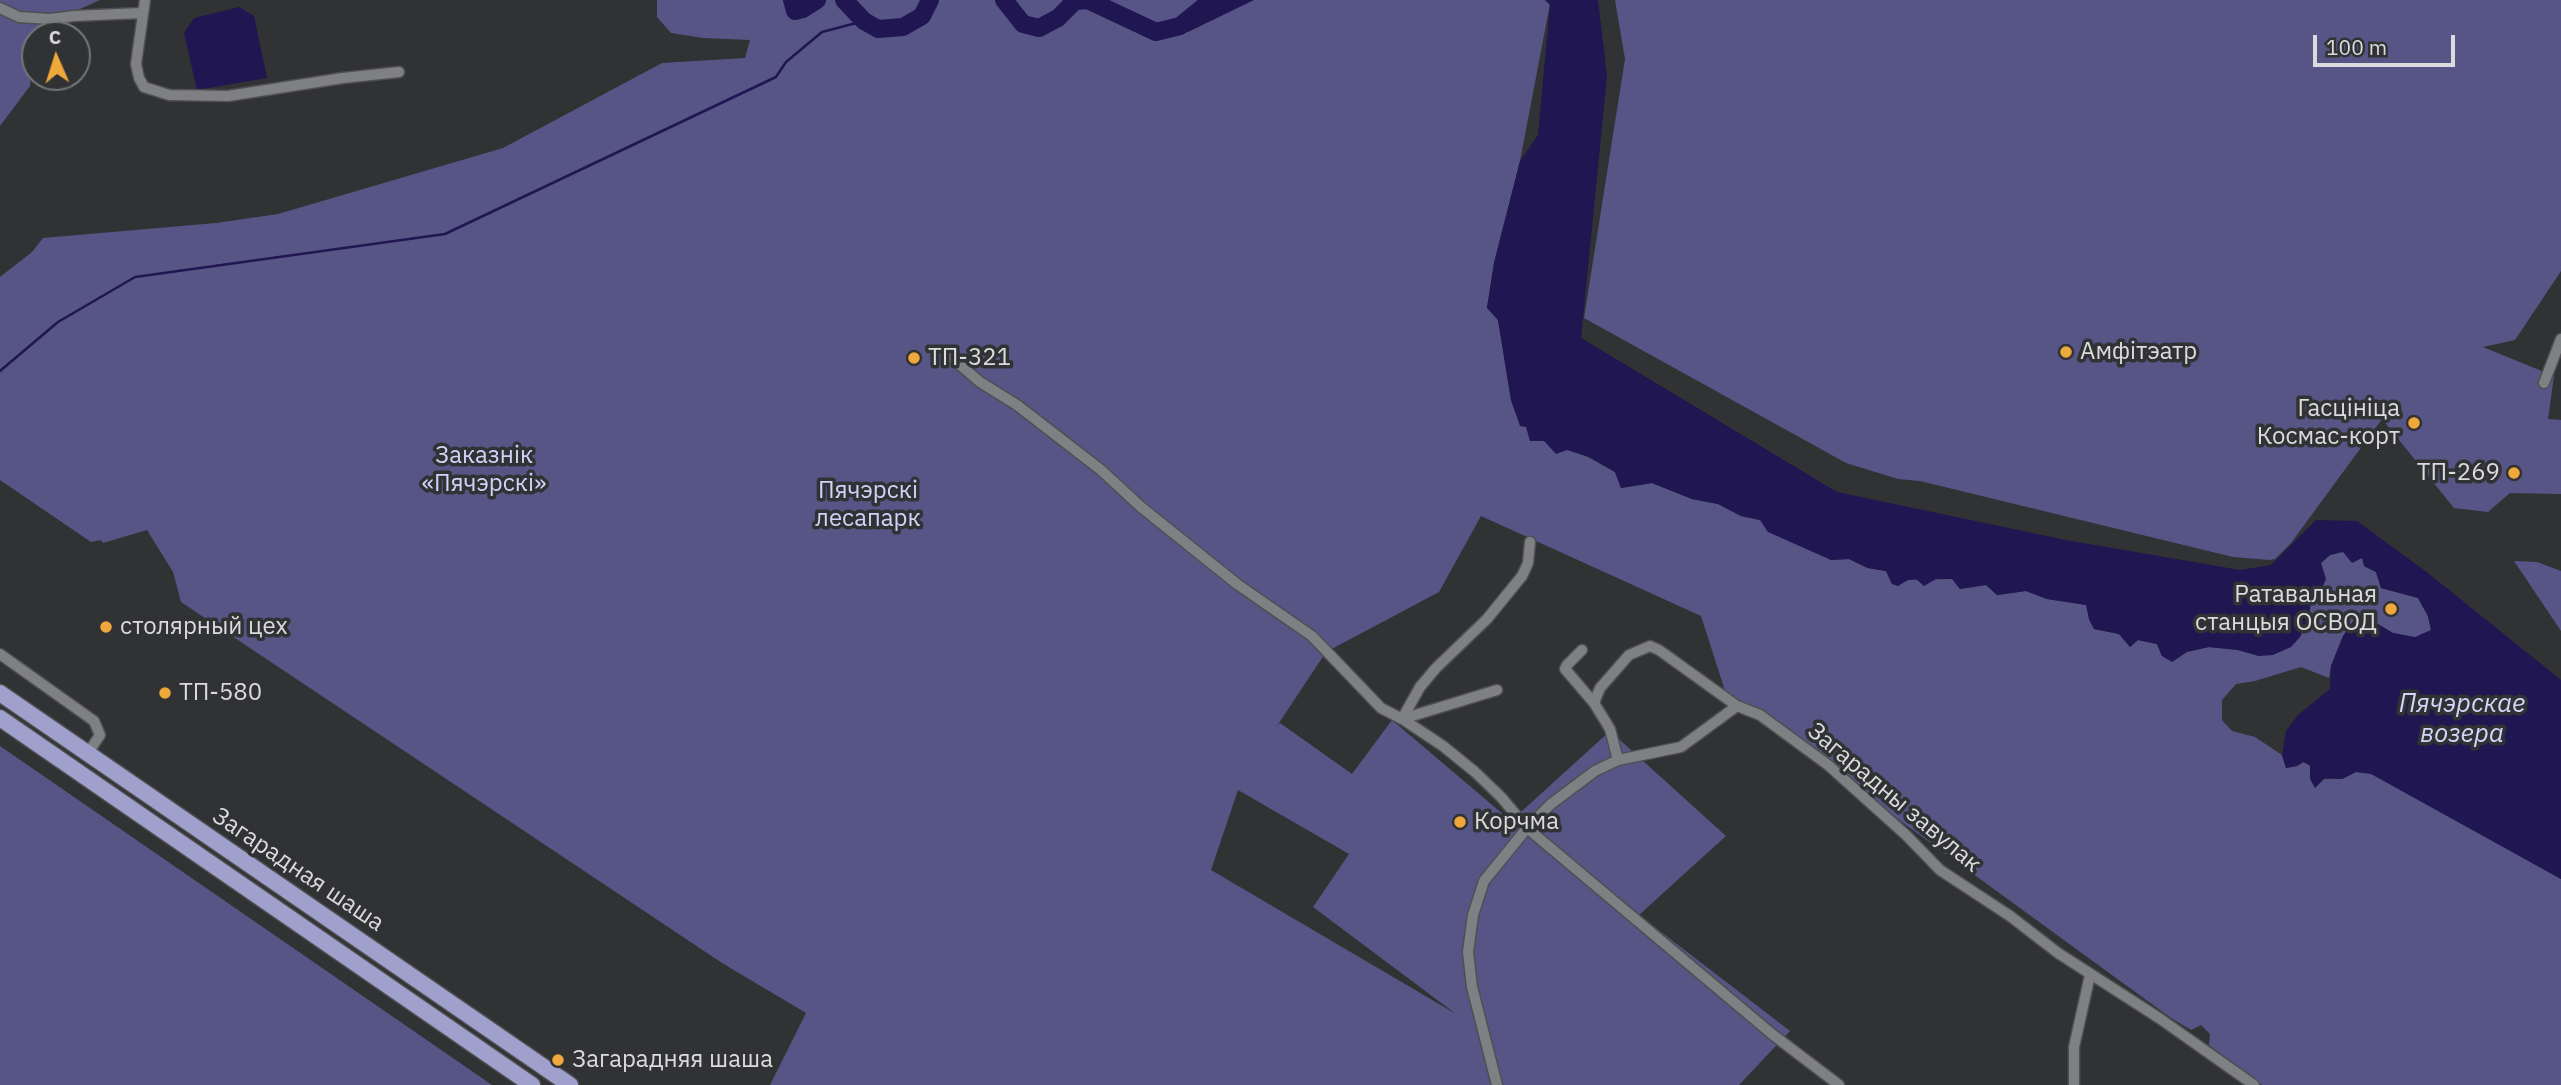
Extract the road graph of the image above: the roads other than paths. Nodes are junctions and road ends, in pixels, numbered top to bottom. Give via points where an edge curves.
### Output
1 (145, 0) edge
2 (0, 8) edge
3 (141, 13) junction
4 (399, 72) dead end
5 (2561, 338) edge
6 (951, 357) dead end
7 (2544, 383) dead end
8 (1530, 542) dead end
9 (1582, 650) dead end
10 (0, 654) edge
11 (1497, 690) dead end
12 (0, 693) edge
13 (1594, 703) junction
14 (1737, 706) junction
15 (0, 718) edge
16 (1402, 719) junction
17 (88, 753) junction
18 (1618, 760) junction
19 (1527, 828) junction
20 (2090, 975) junction
21 (533, 1085) edge
22 (570, 1085) edge
23 (1497, 1085) edge
24 (1839, 1085) edge
25 (2074, 1085) edge
26 (2254, 1085) edge

1 - 3 street
2 - 3 street via 19,17 50,19
3 - 4 street via 136,64 144,87 169,95 229,96
5 - 7 street
6 - 16 street via 1101,470 1237,584 1312,636 1381,708
8 - 16 street via 1522,576 1420,687
9 - 13 street via 1565,669
10 - 17 street via 94,721 100,735
11 - 16 street
12 - 17 main road, Загарадная шаша
13 - 14 street, Загарадны завулак via 1612,672 1629,656 1650,646
13 - 18 street via 1610,729
14 - 18 street via 1681,747
14 - 20 street, Загарадны завулак via 1760,715 1828,765 1940,870
15 - 21 main road, Загарадная шаша
16 - 19 street via 1475,772
17 - 22 main road, Загарадная шаша
18 - 19 street via 1595,771
19 - 23 street via 1483,881 1468,952 1472,987
19 - 24 street
20 - 25 street via 2074,1046
20 - 26 street, Загарадны завулак

